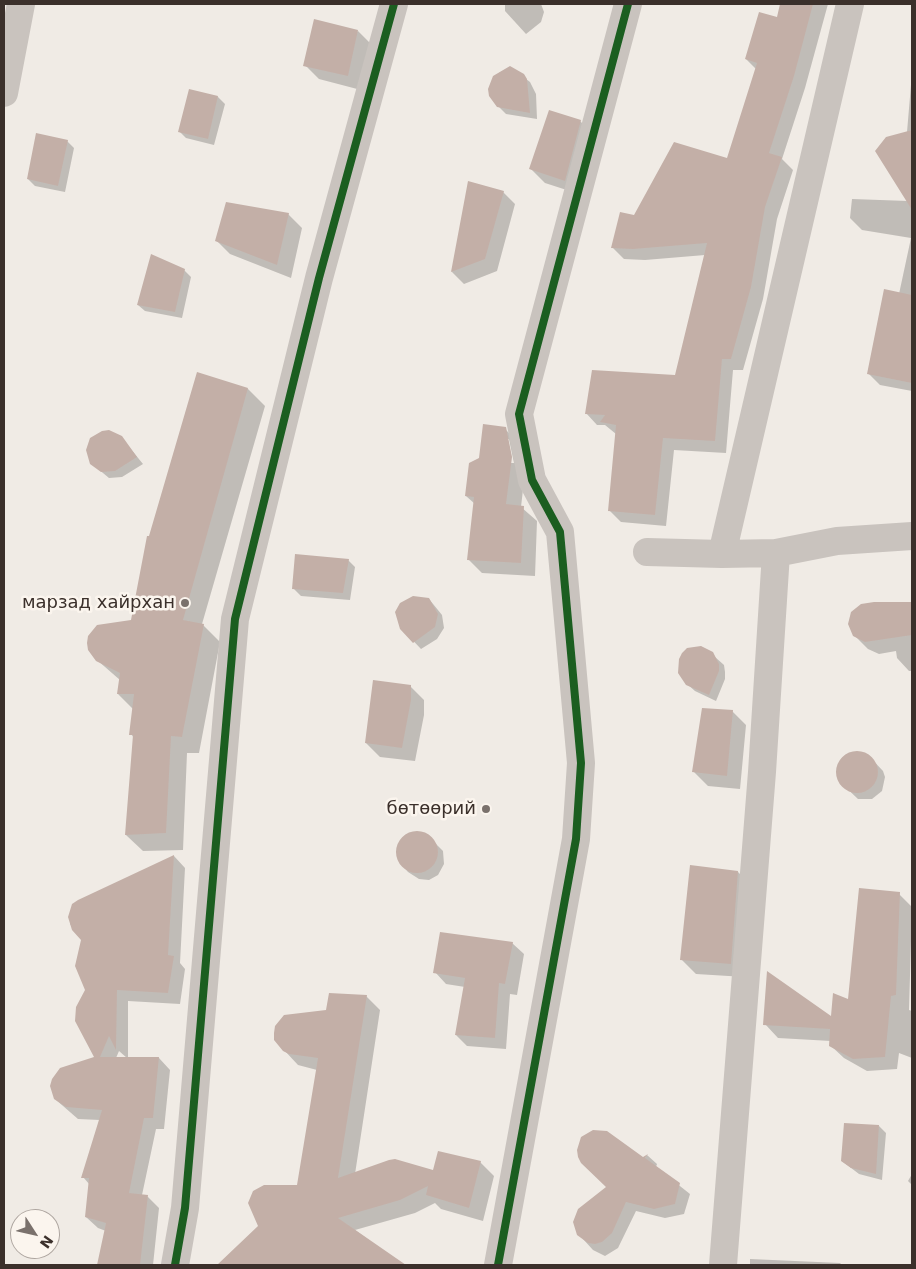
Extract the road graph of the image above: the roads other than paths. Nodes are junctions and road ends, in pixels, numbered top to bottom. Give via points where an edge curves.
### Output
1 (21, 4) edge
2 (394, 4) edge
3 (628, 4) edge
4 (850, 4) edge
5 (4, 93) edge
6 (912, 536) edge
7 (647, 552) dead end
8 (776, 553) junction
9 (722, 554) junction
10 (176, 1265) edge
11 (498, 1265) edge
12 (723, 1265) edge

1 - 5 street
2 - 10 street via 319,278 235,619 185,1208
3 - 11 street via 519,414 532,480 560,532 581,763 576,839
4 - 9 street
6 - 8 street via 837,542
7 - 9 street
8 - 9 street
8 - 12 street

